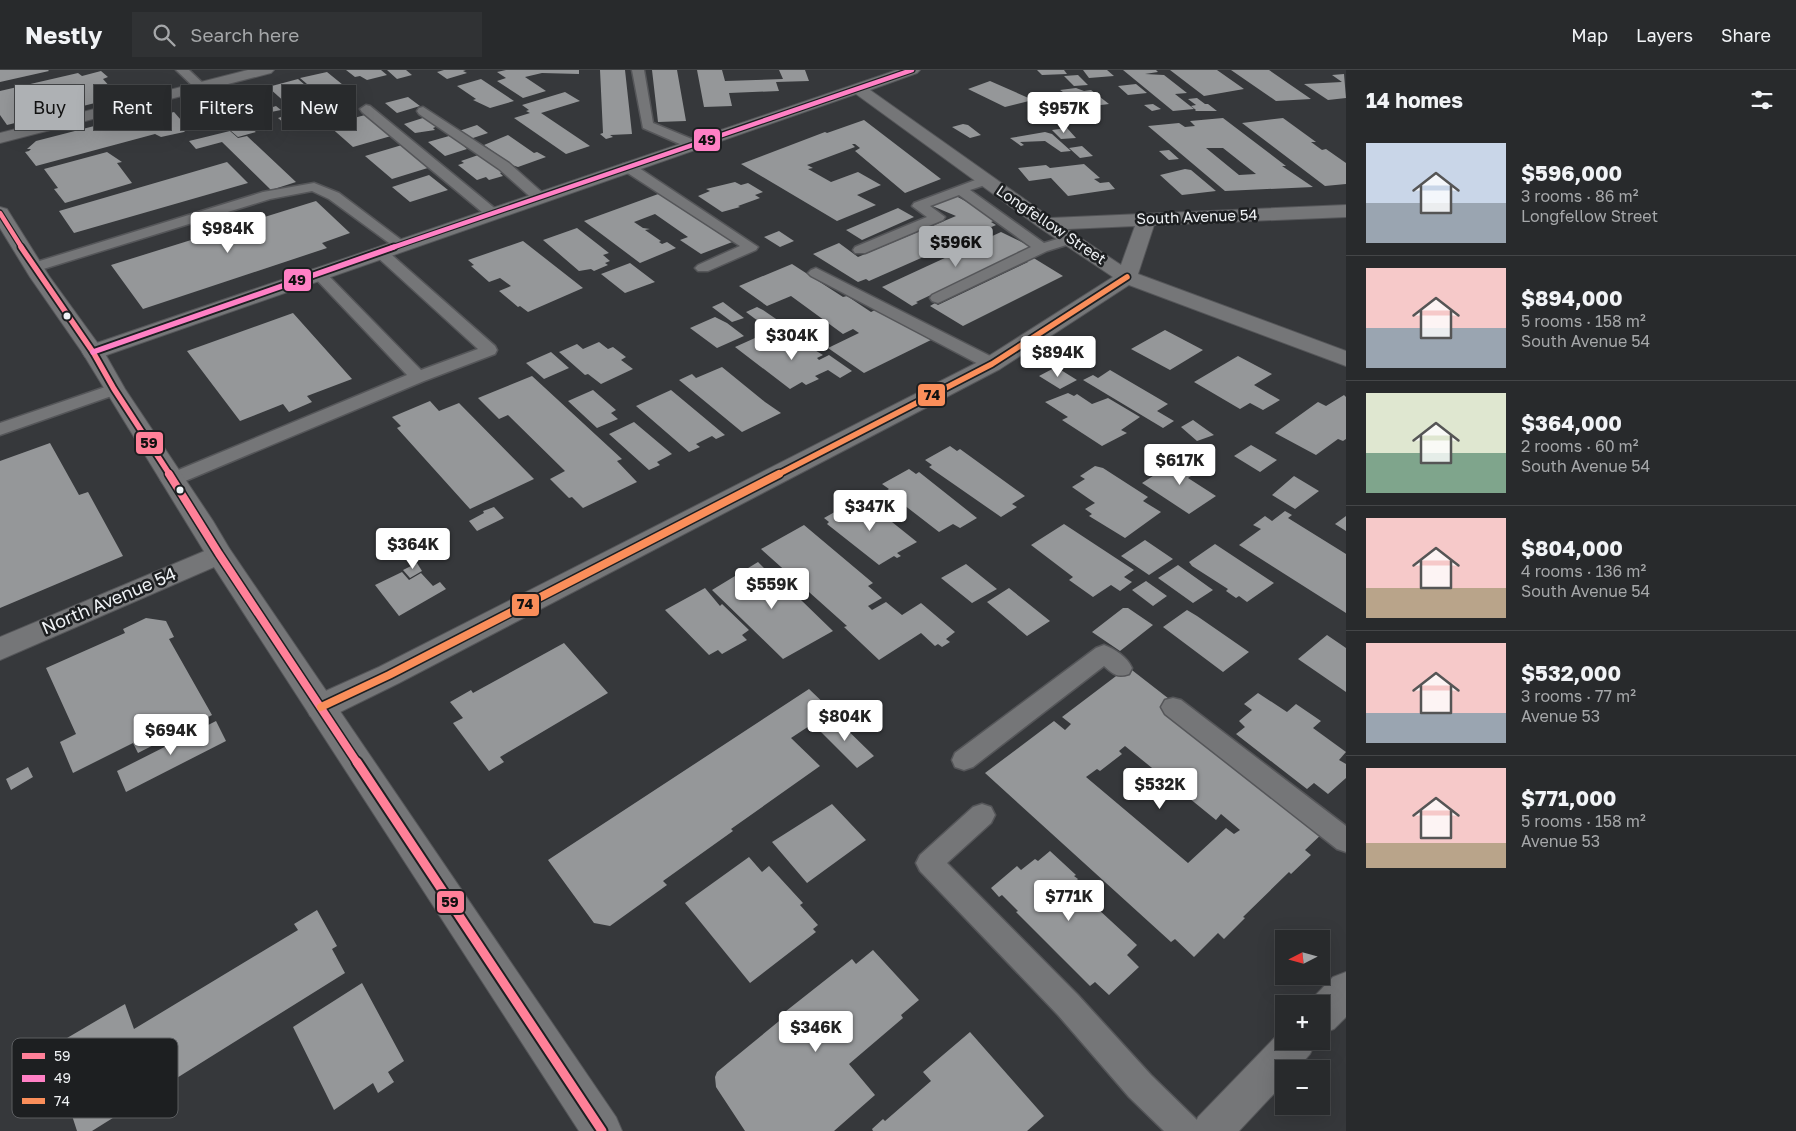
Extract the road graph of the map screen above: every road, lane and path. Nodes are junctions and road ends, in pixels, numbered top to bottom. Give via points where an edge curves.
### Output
1 (182, 70) edge
2 (266, 70) edge
3 (638, 70) edge
4 (900, 72) edge
5 (199, 85) edge
6 (209, 85) edge
7 (858, 89) junction
8 (181, 92) edge
9 (366, 109) dead end
10 (423, 111) dead end
11 (0, 138) edge
12 (694, 145) junction
13 (628, 167) junction
14 (986, 180) junction
15 (960, 189) junction
16 (540, 198) junction
17 (1346, 211) edge
18 (0, 214) edge
19 (493, 214) junction
20 (1147, 219) junction
21 (1047, 224) junction
22 (6, 232) edge
23 (1071, 239) junction
24 (401, 245) junction
25 (1042, 248) junction
26 (860, 250) dead end
27 (380, 252) junction
28 (34, 267) junction
29 (703, 268) dead end
30 (318, 273) junction
31 (816, 273) dead end
32 (1127, 277) junction
33 (938, 298) dead end
34 (94, 352) junction
35 (1346, 358) edge
36 (992, 364) junction
37 (418, 377) junction
38 (114, 389) junction
39 (0, 429) edge
40 (171, 480) junction
41 (219, 554) junction
42 (0, 649) edge
43 (1121, 668) dead end
44 (1173, 706) dead end
45 (322, 707) junction
46 (964, 760) dead end
47 (982, 815) dead end
48 (1346, 840) edge
49 (1346, 990) edge
50 (1330, 1007) edge
51 (1288, 1050) edge
52 (602, 1131) edge
53 (1186, 1131) edge
54 (1212, 1131) edge

1 - 5 lane
2 - 6 street
3 - 12 lane via 647,124
4 - 7 street
7 - 12 street
7 - 14 street, Longfellow Street
8 - 11 street
9 - 19 lane
10 - 16 lane via 504,166
12 - 13 street
13 - 16 street
13 - 29 lane via 750,248
14 - 15 lane
14 - 21 street, Longfellow Street
15 - 25 lane
15 - 26 lane via 919,206 938,216
16 - 19 street
17 - 20 street, South Avenue 54
18 - 22 street
19 - 24 street
20 - 21 street, South Avenue 54
20 - 32 street
21 - 23 street, Longfellow Street
22 - 28 street
23 - 25 lane
23 - 32 street, Longfellow Street
24 - 27 street
24 - 28 lane via 334,196 314,187 268,195
25 - 33 lane
27 - 30 street
27 - 37 lane via 489,350
28 - 34 street
30 - 34 street
30 - 37 lane
31 - 36 lane
32 - 35 street, Longfellow Street
32 - 36 street
34 - 38 street
36 - 45 street
37 - 40 lane
38 - 39 lane
38 - 40 street
40 - 41 street
41 - 42 street, North Avenue 54
41 - 45 street
43 - 46 lane via 1104,654
44 - 48 lane
45 - 52 street
47 - 53 lane via 929,863 1068,1004 1140,1086
49 - 50 street
51 - 54 street

